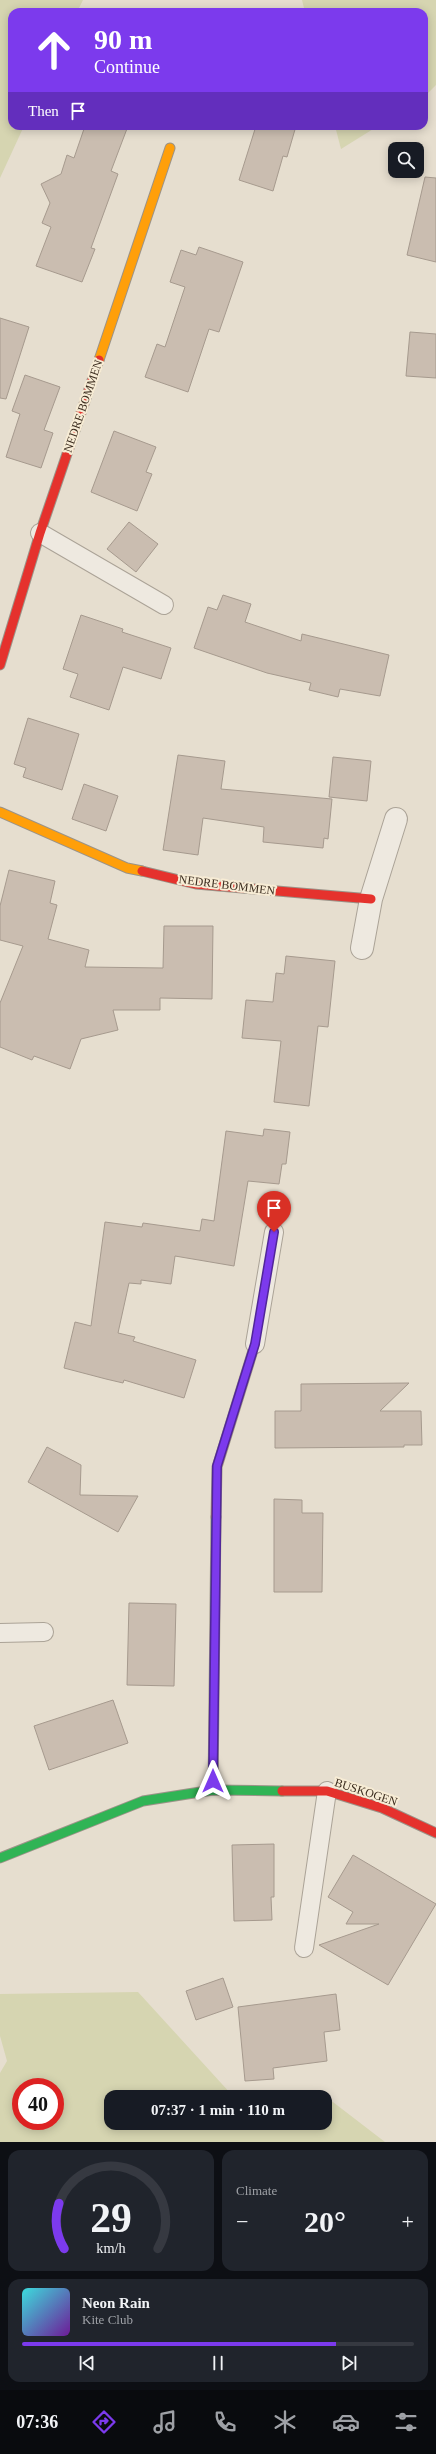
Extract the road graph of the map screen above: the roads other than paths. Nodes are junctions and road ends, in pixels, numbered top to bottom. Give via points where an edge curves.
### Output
1 (170, 148) dead end
2 (40, 533) junction
3 (164, 605) dead end
4 (0, 664) edge
5 (0, 812) edge
6 (396, 819) dead end
7 (371, 899) junction
8 (362, 948) dead end
9 (274, 1232) dead end
10 (255, 1344) joint
11 (44, 1632) dead end
12 (0, 1633) edge
13 (213, 1790) junction
14 (327, 1791) junction
15 (436, 1833) edge
16 (0, 1858) edge
17 (304, 1948) dead end

1 - 2 street, NEDRE BOMMEN
2 - 3 lane
2 - 4 street, NEDRE BOMMEN
5 - 7 street, NEDRE BOMMEN via 135,870 196,884
6 - 7 street
7 - 8 street
9 - 10 lane
10 - 13 street via 217,1466
11 - 12 lane
13 - 14 street, BUSKOGEN
13 - 16 street, BUSKOGEN via 143,1801
14 - 15 street, BUSKOGEN via 382,1808
14 - 17 lane

